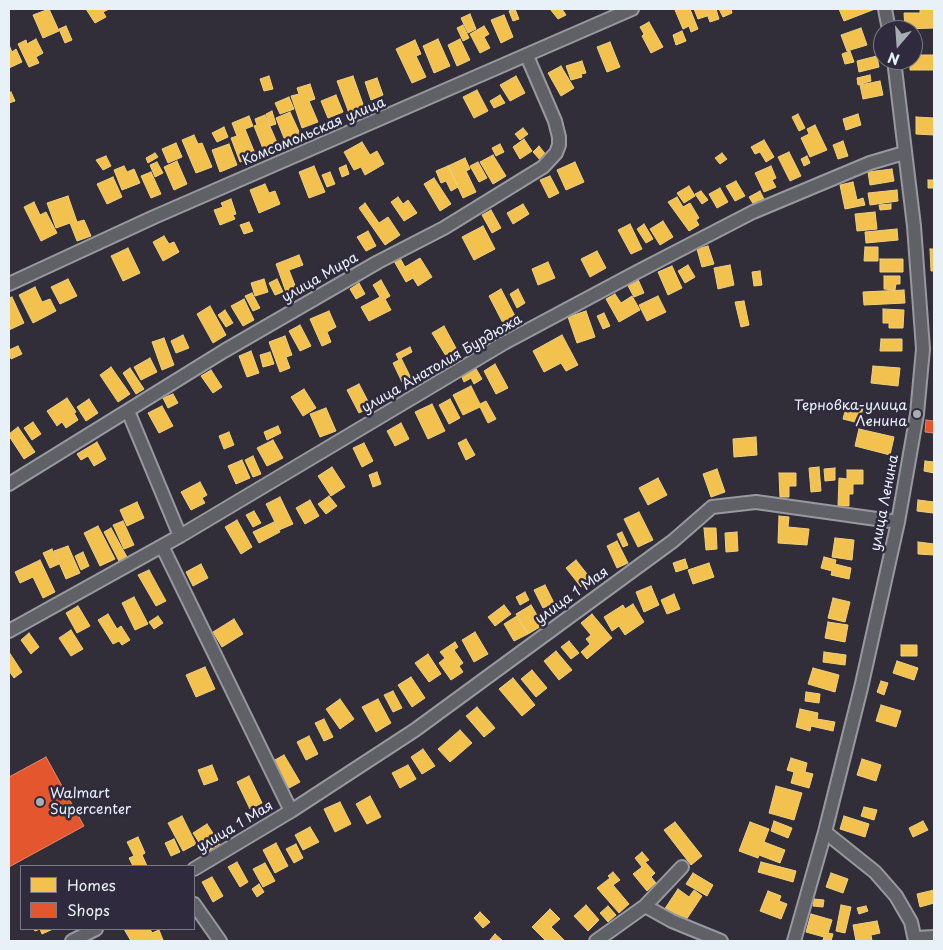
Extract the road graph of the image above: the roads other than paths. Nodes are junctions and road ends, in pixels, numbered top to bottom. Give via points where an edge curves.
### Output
1 (632, 9) edge
2 (527, 56) junction
3 (895, 70) edge
4 (904, 153) junction
5 (9, 284) edge
6 (128, 411) junction
7 (9, 484) edge
8 (898, 522) junction
9 (180, 536) junction
10 (162, 546) junction
11 (9, 631) edge
12 (291, 811) junction
13 (825, 832) junction
14 (682, 867) dead end
15 (195, 868) edge
16 (195, 905) edge
17 (645, 906) junction
18 (97, 933) edge
19 (934, 937) edge
20 (916, 939) edge
21 (72, 941) edge
22 (220, 941) edge
23 (596, 941) edge
24 (721, 941) edge
25 (794, 941) edge

1 - 2 street, Комсомольская улица
2 - 5 street, Комсомольская улица via 163,213
2 - 6 street, улица Мира via 557,129 559,145 551,160 503,193 250,336
3 - 4 street, улица Ленина
4 - 8 street, улица Ленина via 914,226 923,349 917,414
4 - 9 street, улица Анатолия Бурдюжа via 870,163 753,212 637,272 504,343
6 - 7 street, улица Мира
6 - 9 street
8 - 12 street, улица 1 Мая via 756,502 712,507 673,541 415,730
8 - 13 street, улица Ленина
9 - 10 street, улица Анатолия Бурдюжа
10 - 11 street, улица Анатолия Бурдюжа
10 - 12 street, улица 1 Мая
12 - 15 street, улица 1 Мая
13 - 20 street via 875,872 896,896
13 - 25 street, улица Ленина
14 - 17 street
16 - 22 street
17 - 23 street
17 - 24 street
18 - 21 street
19 - 20 street

